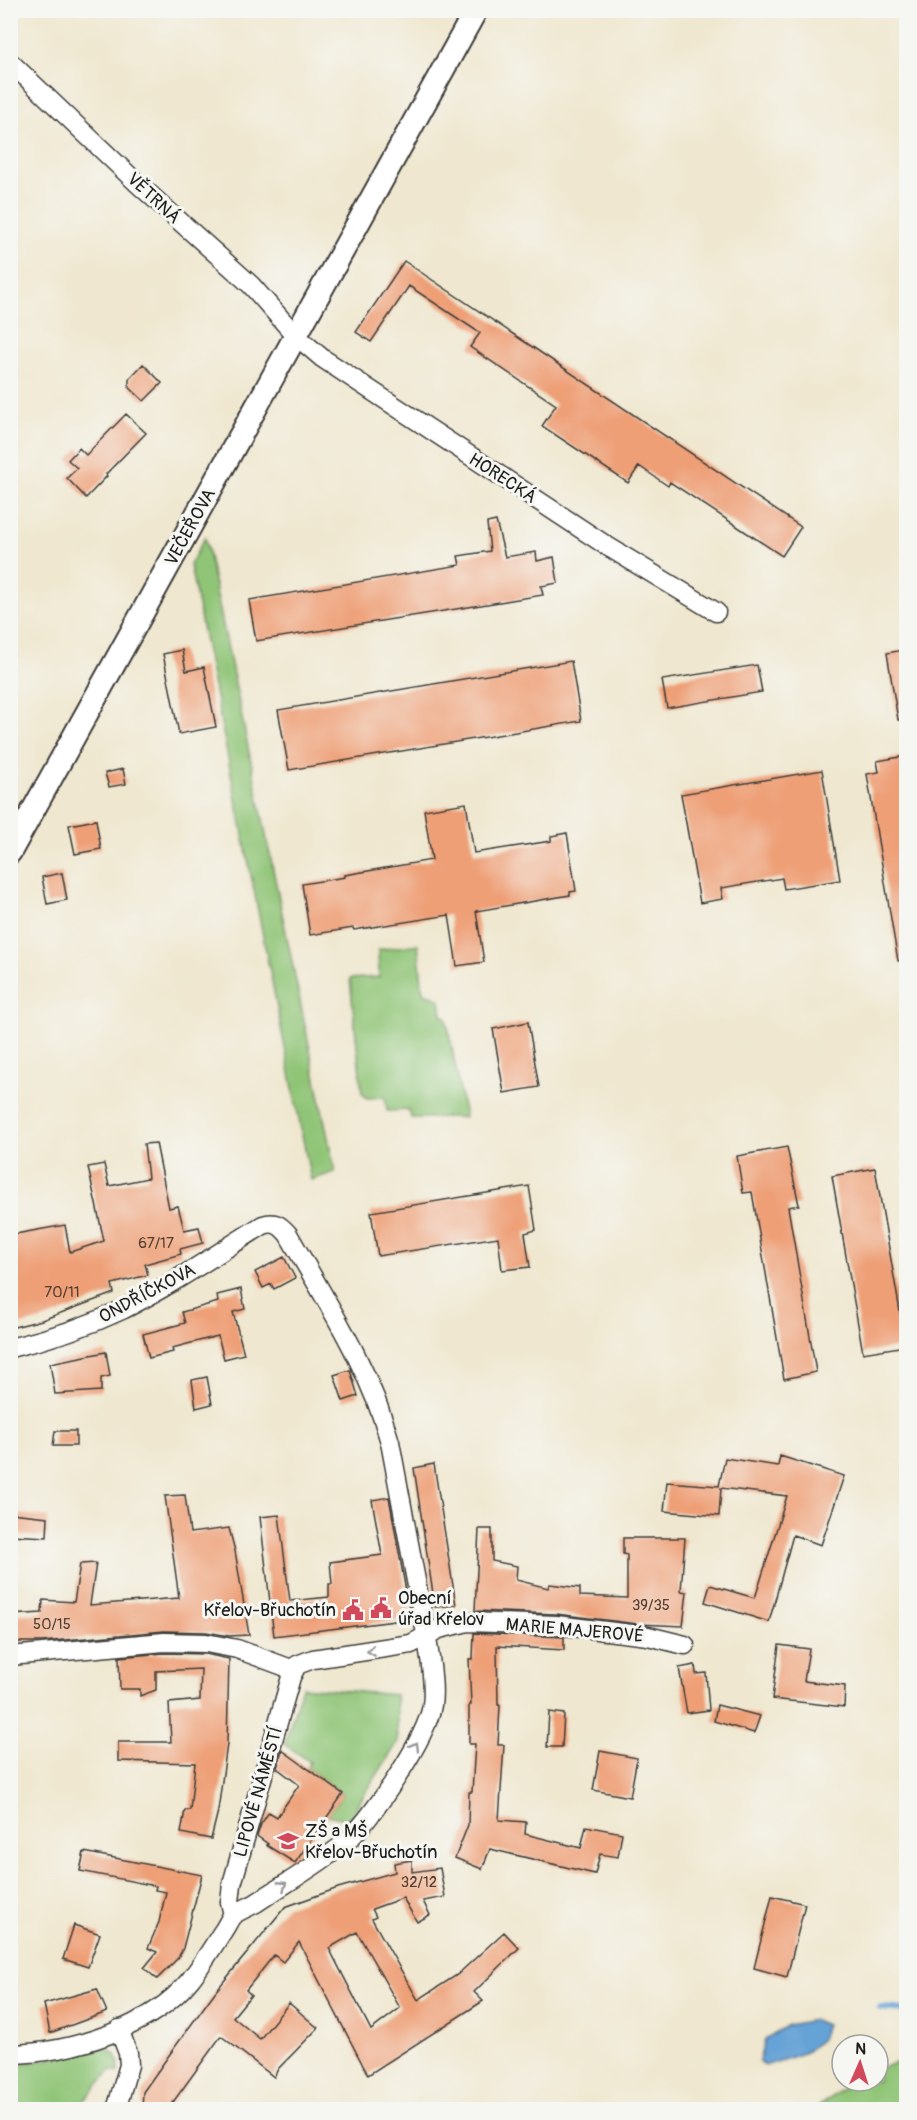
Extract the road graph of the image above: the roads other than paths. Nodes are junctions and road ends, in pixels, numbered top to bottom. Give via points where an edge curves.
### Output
1 (476, 10) edge
2 (10, 62) edge
3 (295, 335) junction
4 (716, 612) dead end
5 (10, 852) edge
6 (10, 1348) edge
7 (426, 1635) junction
8 (685, 1645) dead end
9 (10, 1656) edge
10 (294, 1670) junction
11 (233, 1915) junction
12 (119, 2029) junction
13 (10, 2055) edge
14 (116, 2109) edge

1 - 3 street, VEČEŘOVA
2 - 3 street, VĚTRNÁ via 264,298
3 - 4 street, HORECKÁ via 322,358 447,441
3 - 5 street, VEČEŘOVA
6 - 7 street, ONDŘÍČKOVA via 57,1335 124,1308 263,1225 276,1223 288,1233 362,1365 382,1413
7 - 8 street, MARIE MAJEROVÉ via 456,1624 482,1622 597,1629
7 -> 10 street, MARIE MAJEROVÉ via 402,1646 304,1661
11 -> 7 street via 347,1841 375,1808 424,1732 430,1715 433,1698
9 - 10 street via 164,1642 206,1643 237,1649
10 - 11 street, LIPOVÉ NÁMĚSTÍ via 232,1884
11 - 12 street via 200,1967 179,1991 157,2010
12 - 13 street via 63,2048
12 - 14 street via 129,2065

